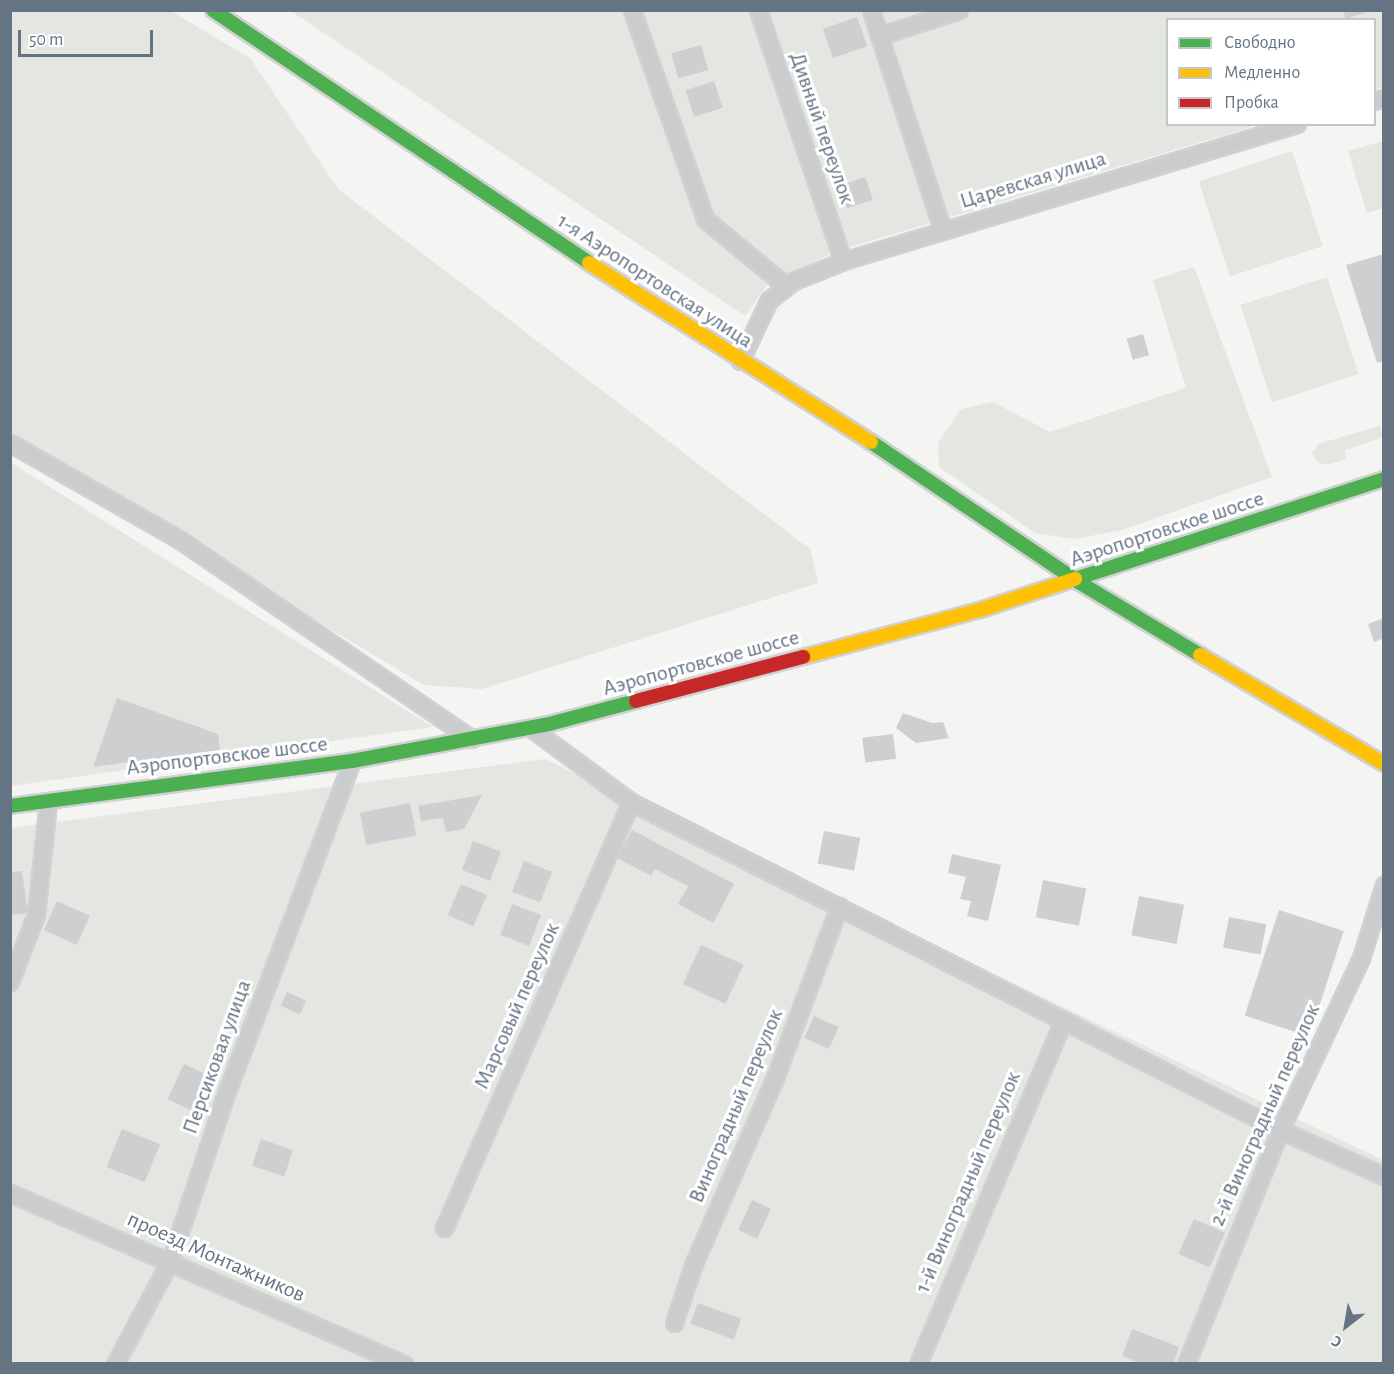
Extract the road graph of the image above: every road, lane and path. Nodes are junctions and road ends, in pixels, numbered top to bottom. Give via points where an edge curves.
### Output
1 (632, 10) edge
2 (758, 10) edge
3 (871, 10) edge
4 (959, 10) edge
5 (214, 11) edge
6 (879, 36) junction
7 (1290, 126) edge
8 (943, 231) junction
9 (843, 261) junction
10 (786, 286) junction
11 (740, 362) junction
12 (10, 443) edge
13 (1383, 479) edge
14 (1077, 581) junction
15 (531, 728) junction
16 (472, 738) junction
17 (352, 761) junction
18 (1383, 764) edge
19 (48, 801) junction
20 (631, 802) junction
21 (10, 806) edge
22 (1383, 885) edge
23 (839, 906) junction
24 (10, 982) edge
25 (1063, 1020) junction
26 (1280, 1130) junction
27 (1383, 1176) edge
28 (10, 1193) edge
29 (444, 1228) dead end
30 (170, 1261) junction
31 (674, 1323) dead end
32 (115, 1364) edge
33 (404, 1364) edge
34 (918, 1364) edge
35 (1186, 1364) edge

1 - 10 street via 705,219
2 - 9 street, Дивный переулок
3 - 6 street
4 - 6 street
5 - 11 main road, 1-я Аэропортовская улица via 493,201
6 - 8 street
7 - 8 street, Царевская улица
8 - 9 street, Царевская улица
9 - 10 street, Царевская улица
10 - 11 street, Царевская улица via 769,300
11 - 14 main road, 1-я Аэропортовская улица via 905,463
12 - 16 street via 180,540
13 - 14 main road, Аэропортовское шоссе
14 - 15 main road, Аэропортовское шоссе via 756,672
14 - 18 main road, 1-я Аэропортовская улица
15 - 16 main road, Аэропортовское шоссе
15 - 20 street
16 - 17 main road, Аэропортовское шоссе
17 - 19 main road, Аэропортовское шоссе
17 - 30 street, Персиковая улица via 226,1094
19 - 21 main road, Аэропортовское шоссе
19 - 24 street via 36,914
20 - 23 street
20 - 29 street, Марсовый переулок
22 - 26 street, 2-й Виноградный переулок via 1361,958
23 - 25 street
23 - 31 street, Виноградный переулок via 774,1080 694,1263
25 - 26 street
25 - 34 street, 1-й Виноградный переулок
26 - 27 street
26 - 35 street, 2-й Виноградный переулок
28 - 30 street, проезд Монтажников
30 - 32 street, Персиковая улица
30 - 33 street, проезд Монтажников

